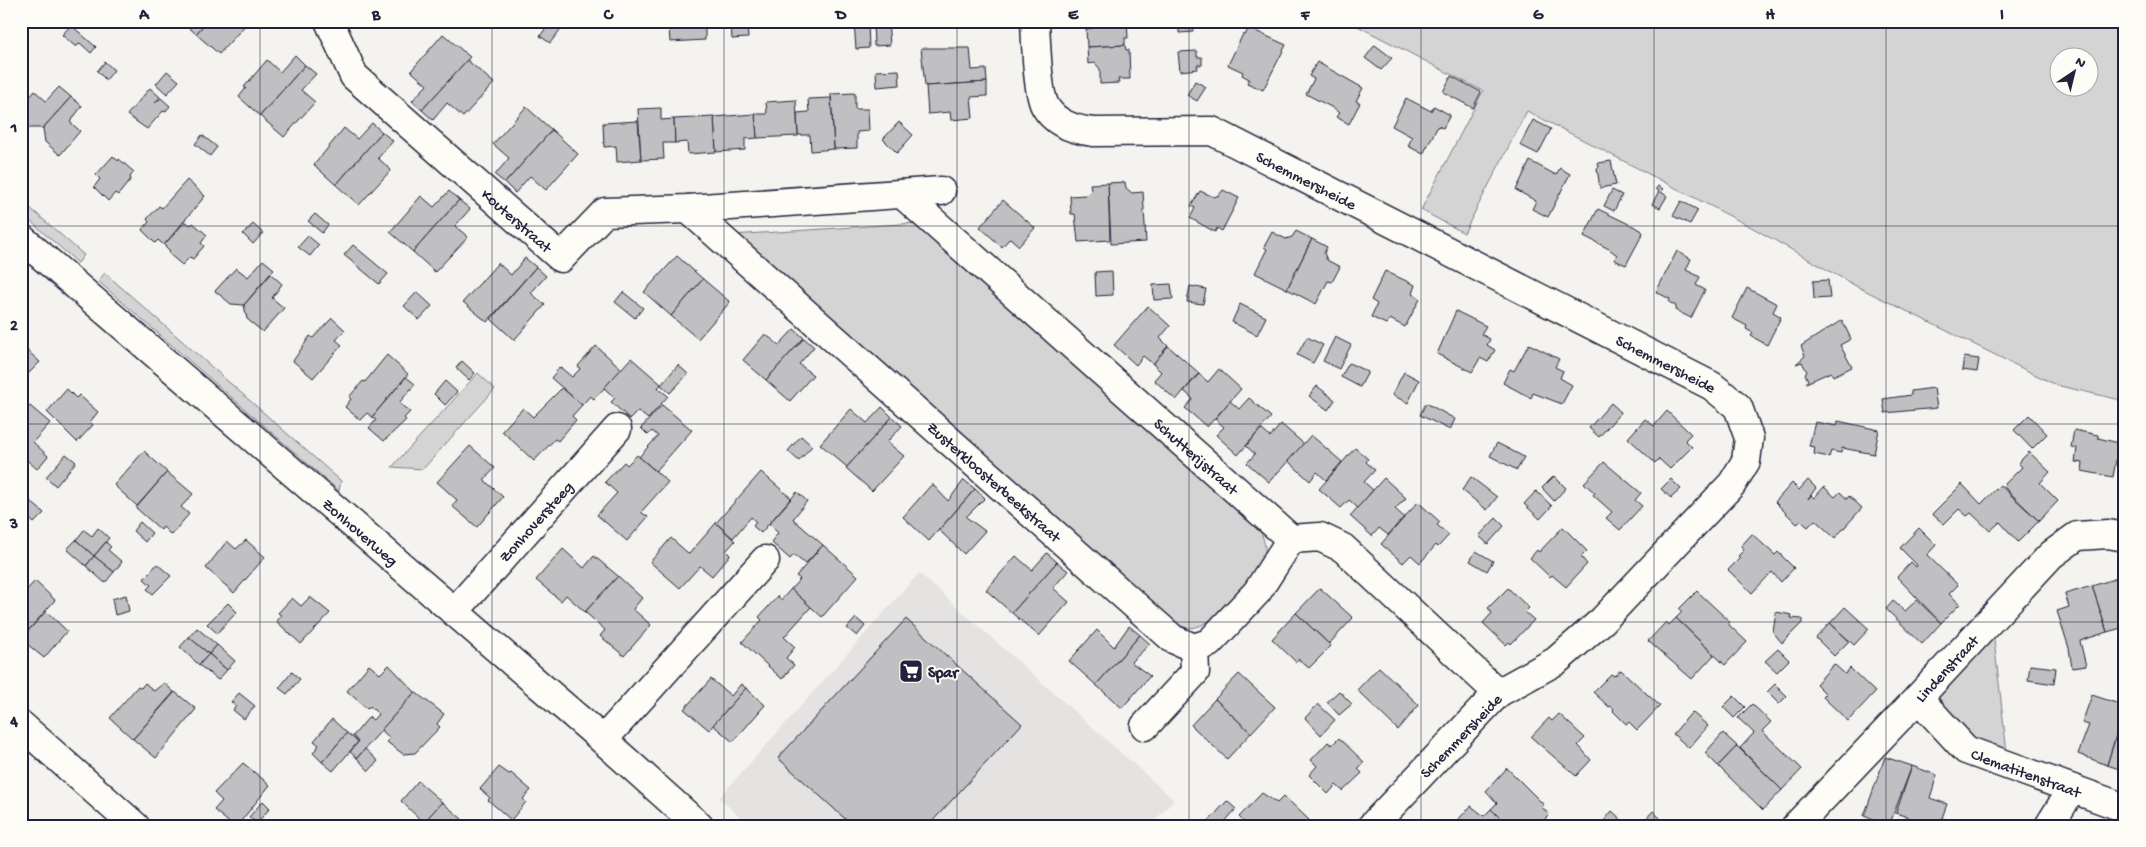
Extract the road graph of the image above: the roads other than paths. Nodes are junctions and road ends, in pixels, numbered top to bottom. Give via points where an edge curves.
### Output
1 (329, 21) edge
2 (1036, 21) edge
3 (940, 191) dead end
4 (902, 194) junction
5 (688, 209) junction
6 (21, 238) edge
7 (617, 429) dead end
8 (2116, 535) edge
9 (1291, 539) junction
10 (765, 560) dead end
11 (454, 612) junction
12 (1194, 648) junction
13 (1498, 693) junction
14 (1918, 698) junction
15 (21, 725) edge
16 (1145, 726) dead end
17 (603, 740) junction
18 (2072, 789) junction
19 (2125, 808) edge
20 (135, 826) edge
21 (700, 826) edge
22 (1372, 826) edge
23 (1796, 826) edge
24 (2049, 826) edge

1 - 5 street, Kouterstraat via 354,76 561,258 605,212
2 - 13 street, Schemmersheide via 1038,71 1044,105 1059,121 1076,130 1094,132 1212,131 1712,386 1738,407 1749,438 1746,461 1732,484 1596,626 1556,661
3 - 4 street, Kouterstraat
4 - 5 street, Kouterstraat
4 - 9 street, Schutterijstraat
5 - 12 street, Zusterkloosterbeekstraat via 1173,639
6 - 11 street, Zonhoverweg
7 - 11 street, Zonhoversteeg
8 - 14 street, Lindenstraat via 2077,536 2051,555
9 - 12 street via 1257,592 1209,643
9 - 13 street via 1320,537 1343,548
10 - 17 street
11 - 17 street, Zonhoverweg
12 - 16 street via 1195,672
13 - 22 street, Schemmersheide
14 - 18 street, Clematitenstraat via 1966,750
14 - 23 street, Lindenstraat
15 - 20 street
17 - 21 street, Zonhoverweg
18 - 19 street, Clematitenstraat
18 - 24 street

